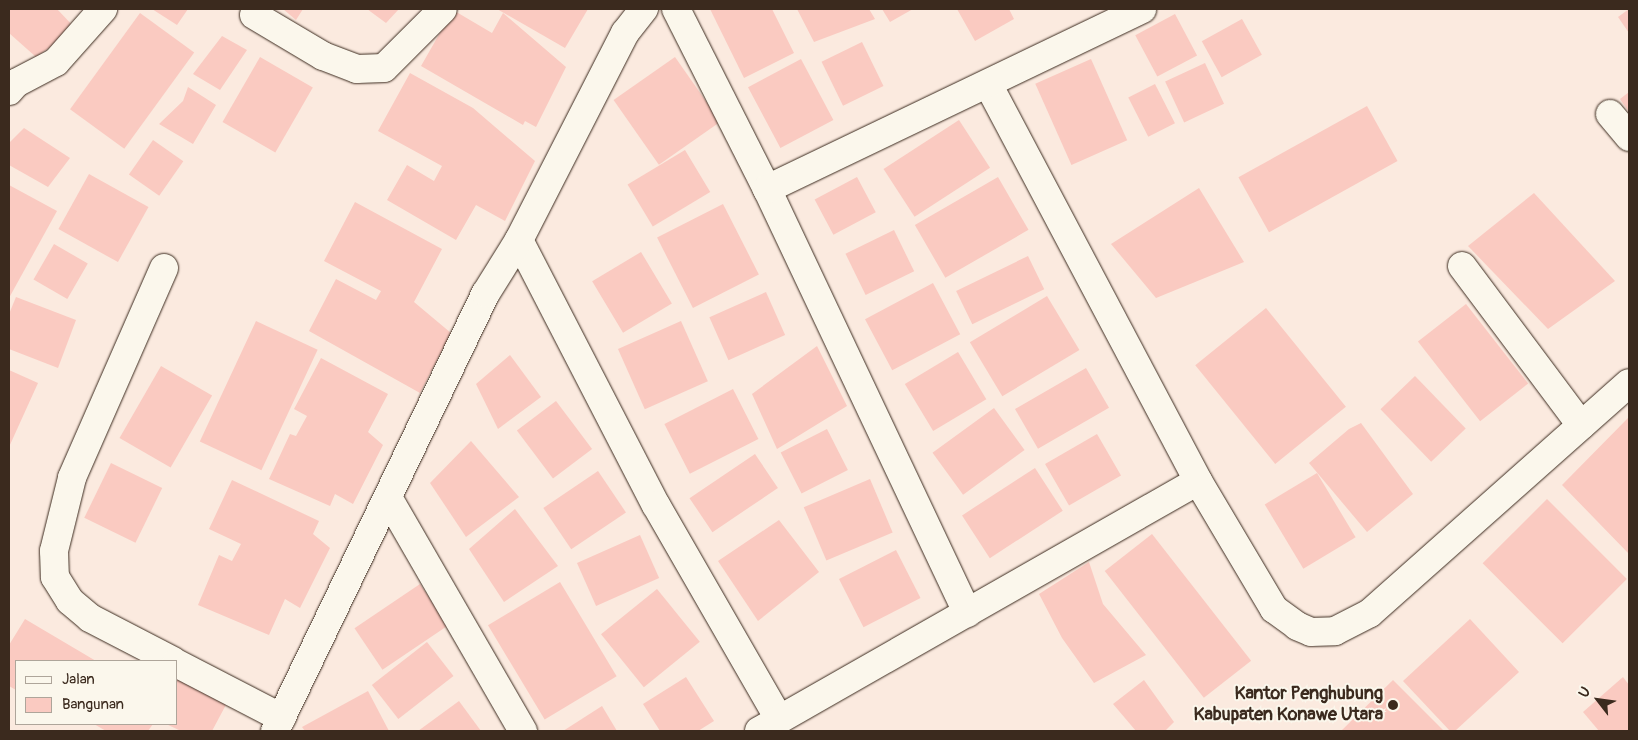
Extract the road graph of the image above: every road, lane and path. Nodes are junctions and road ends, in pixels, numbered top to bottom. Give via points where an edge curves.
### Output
1 (103, 9) edge
2 (443, 9) edge
3 (644, 9) edge
4 (676, 9) edge
5 (1142, 9) edge
6 (254, 14) dead end
7 (988, 84) junction
8 (9, 91) edge
9 (1610, 114) dead end
10 (1629, 137) edge
11 (767, 189) junction
12 (519, 240) junction
13 (1462, 266) dead end
14 (164, 268) dead end
15 (1629, 383) edge
16 (1581, 425) junction
17 (1198, 481) junction
18 (389, 499) junction
19 (967, 613) junction
20 (171, 660) edge
21 (178, 664) edge
22 (279, 725) edge
23 (769, 725) edge
24 (522, 731) edge

1 - 8 street via 56,62 16,82
2 - 6 street via 384,68 357,69 323,56
3 - 12 street via 625,33
4 - 11 street
5 - 7 street
7 - 11 street
7 - 17 street
9 - 10 street
11 - 19 street
12 - 18 street via 486,293
12 - 23 street
13 - 16 street
14 - 20 street via 72,478 54,551 55,577 70,600 90,618
15 - 16 street
16 - 17 street via 1370,613 1335,631 1311,632 1274,610
17 - 19 street
18 - 22 street
18 - 24 street via 458,613
19 - 23 street
21 - 22 street

